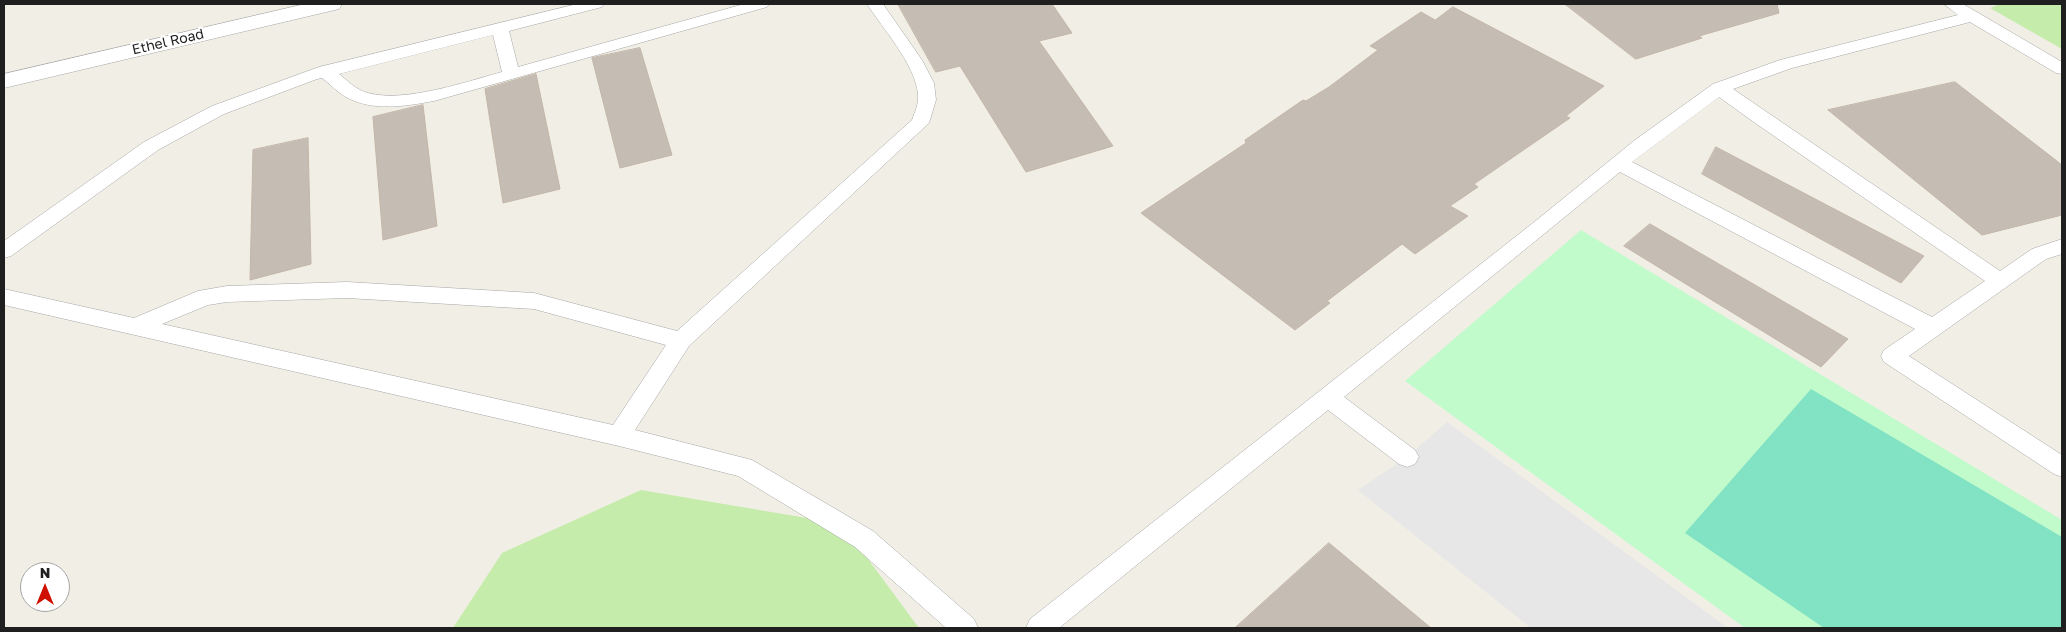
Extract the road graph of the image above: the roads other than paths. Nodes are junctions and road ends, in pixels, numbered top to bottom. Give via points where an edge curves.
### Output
1 (331, 4) edge
2 (596, 4) edge
3 (761, 4) edge
4 (875, 4) edge
5 (1952, 4) edge
6 (1972, 16) junction
7 (500, 28) junction
8 (2062, 69) edge
9 (325, 71) junction
10 (512, 74) junction
11 (4, 81) edge
12 (1719, 88) junction
13 (1619, 163) junction
14 (2062, 246) edge
15 (4, 251) edge
16 (2000, 281) junction
17 (4, 297) edge
18 (134, 326) junction
19 (1933, 328) junction
20 (682, 340) junction
21 (1328, 396) junction
22 (619, 436) junction
23 (1407, 457) dead end
24 (2062, 467) edge
25 (966, 628) edge
26 (1039, 628) edge

1 - 11 street, Ethel Road
2 - 7 lane
3 - 10 lane
4 - 20 lane via 916,64 927,91 926,109 920,123
5 - 6 lane
6 - 8 lane
6 - 12 lane via 1786,64
7 - 9 lane
7 - 10 lane
9 - 10 lane via 354,94 379,100 444,94
9 - 15 lane via 218,110 151,146
12 - 13 lane
12 - 16 lane
13 - 19 lane
13 - 21 lane
14 - 16 lane via 2039,254
16 - 19 lane
17 - 18 lane
18 - 20 lane via 205,297 347,290 534,301
18 - 22 lane
19 - 24 lane via 1892,356
20 - 22 lane
21 - 23 lane
21 - 26 lane
22 - 25 lane via 744,467 864,539

